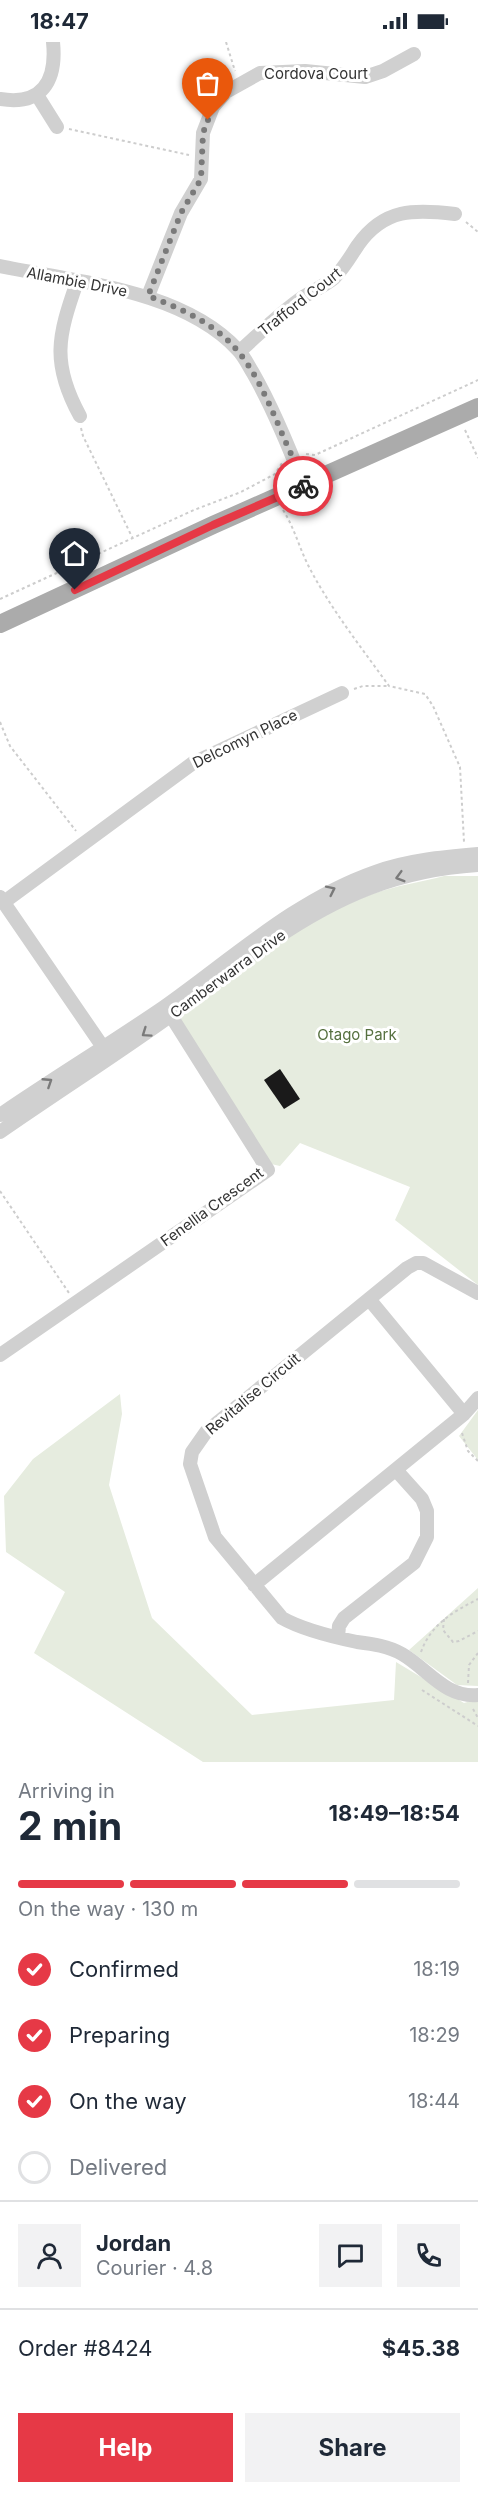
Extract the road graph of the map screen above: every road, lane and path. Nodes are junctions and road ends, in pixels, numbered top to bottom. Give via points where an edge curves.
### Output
1 (53, 42) edge
2 (226, 42) edge
3 (414, 54) dead end
4 (241, 81) junction
5 (37, 95) junction
6 (0, 99) edge
7 (57, 127) joint
8 (202, 157) junction
9 (455, 214) joint
10 (478, 232) edge
11 (0, 266) edge
12 (77, 282) junction
13 (148, 296) junction
14 (240, 351) junction
15 (478, 380) edge
16 (478, 394) edge
17 (478, 407) edge
18 (80, 416) joint
19 (462, 425) dead end
20 (292, 458) junction
21 (478, 458) edge
22 (302, 480) junction
23 (281, 507) dead end
24 (133, 539) junction
25 (0, 599) edge
26 (0, 611) edge
27 (0, 624) edge
28 (389, 686) junction
29 (342, 693) joint
30 (0, 722) edge
31 (86, 843) junction
32 (472, 855) edge
33 (478, 865) edge
34 (2, 899) edge
35 (168, 1011) junction
36 (102, 1047) junction
37 (111, 1058) junction
38 (0, 1115) edge
39 (0, 1132) edge
40 (0, 1191) edge
41 (478, 1293) edge
42 (369, 1299) junction
43 (76, 1303) junction
44 (0, 1355) edge
45 (478, 1398) edge
46 (464, 1414) junction
47 (462, 1432) dead end
48 (478, 1461) edge
49 (396, 1470) junction
50 (254, 1586) junction
51 (478, 1600) edge
52 (444, 1618) junction
53 (478, 1630) edge
54 (338, 1637) junction
55 (422, 1652) dead end
56 (478, 1653) edge
57 (468, 1682) dead end
58 (422, 1690) dead end
59 (476, 1701) edge
60 (478, 1718) edge
61 (478, 1725) edge

1 - 5 street via 52,71 47,85
2 - 4 path via 233,69
3 - 4 street, Cordova Court via 365,77 306,70 260,73
4 - 8 street, Cordova Court via 213,107 203,133
5 - 6 street via 21,102
5 - 7 street
7 - 8 path
8 - 13 street, Cordova Court via 201,179 181,213
9 - 10 path
9 - 14 street, Trafford Court via 399,212 382,222 332,279 299,300
11 - 12 street, Allambie Drive
12 - 13 street, Allambie Drive
12 - 18 street via 60,340 60,360 67,392
13 - 14 street, Allambie Drive via 215,328
14 - 20 street, Allambie Drive via 265,394
15 - 20 path via 315,455 303,453
16 - 22 main road
17 - 22 main road
18 - 24 path via 82,436
19 - 21 path
20 - 22 street, Allambie Drive
20 - 24 path via 282,463 276,474 241,492
22 - 26 main road
22 - 27 main road
23 - 28 path via 344,625
24 - 25 path
28 - 29 path via 363,686
28 - 32 path via 425,694 433,706 460,767
29 - 31 street, Delcomyn Place via 194,763
30 - 31 path via 10,746
31 - 34 street, Delcomyn Place
35 -> 32 street, Camberwarra Drive via 208,972 324,894 409,862
33 -> 35 street, Camberwarra Drive via 401,876 334,902 212,986
34 - 36 street
35 - 36 street, Camberwarra Drive
35 -> 37 street, Camberwarra Drive
35 - 43 street, Fenellia Crescent via 268,1170
36 - 37 street
38 -> 36 street, Camberwarra Drive
37 - 39 street, Camberwarra Drive
40 - 43 path
41 - 42 street, Revitalise Circuit via 432,1267 416,1263
42 - 46 street
42 - 50 street, Revitalise Circuit via 206,1432 192,1452 190,1464 208,1522 215,1537
43 - 44 street, Fenellia Crescent
45 - 46 street
46 - 49 street
47 - 48 path via 468,1451
49 - 50 street
49 - 54 street via 424,1505 426,1537 414,1563 344,1618
50 - 54 street, Revitalise Circuit via 282,1618
51 - 52 path
52 - 53 path via 443,1630 453,1641
52 - 55 path via 426,1639
54 - 59 street, Revitalise Circuit via 380,1645 402,1654 454,1693
56 - 57 path via 469,1665
58 - 61 path
59 - 60 path

